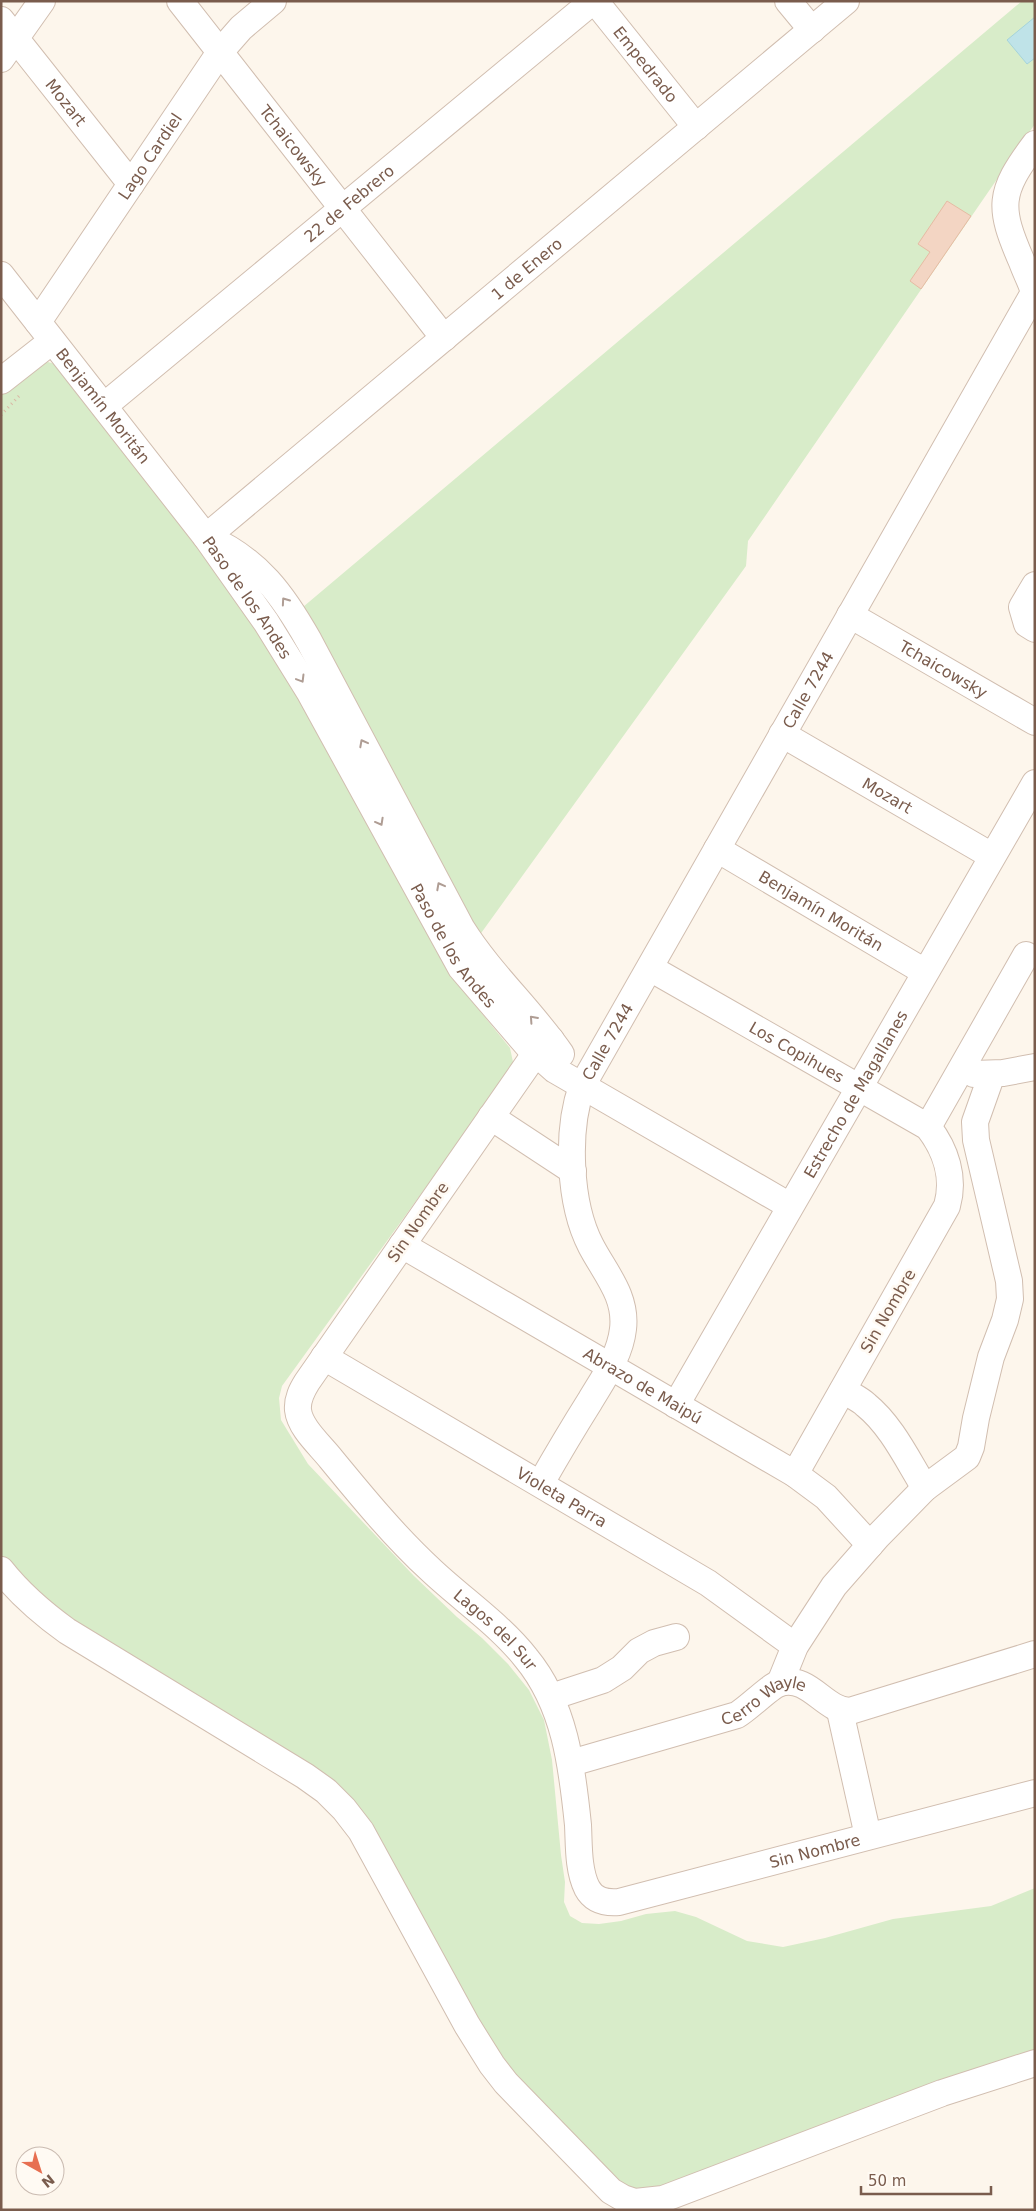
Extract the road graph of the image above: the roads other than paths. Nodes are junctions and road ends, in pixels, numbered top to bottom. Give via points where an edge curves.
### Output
1 (42, 1) edge
2 (180, 1) edge
3 (273, 1) edge
4 (788, 1) edge
5 (846, 1) edge
6 (582, 5) edge
7 (812, 30) junction
8 (6, 39) edge
9 (220, 52) junction
10 (696, 127) junction
11 (1035, 144) edge
12 (131, 184) junction
13 (343, 208) junction
14 (1, 275) edge
15 (1035, 293) edge
16 (45, 332) junction
17 (444, 338) junction
18 (1, 381) edge
19 (104, 406) junction
20 (206, 537) junction
21 (1035, 585) edge
22 (850, 615) junction
23 (1035, 629) edge
24 (1035, 722) edge
25 (782, 734) junction
26 (1035, 783) edge
27 (717, 850) junction
28 (992, 856) junction
29 (1026, 955) dead end
30 (650, 968) junction
31 (925, 972) junction
32 (543, 1047) junction
33 (1035, 1067) edge
34 (962, 1070) junction
35 (992, 1074) junction
36 (582, 1086) junction
37 (859, 1087) junction
38 (491, 1117) junction
39 (934, 1134) junction
40 (573, 1171) junction
41 (790, 1206) junction
42 (402, 1245) junction
43 (324, 1357) junction
44 (610, 1367) junction
45 (843, 1390) junction
46 (676, 1405) junction
47 (298, 1410) joint
48 (795, 1474) junction
49 (541, 1483) junction
50 (925, 1488) junction
51 (870, 1545) junction
52 (1, 1570) edge
53 (676, 1638) dead end
54 (794, 1646) junction
55 (1035, 1654) edge
56 (780, 1683) junction
57 (551, 1697) junction
58 (840, 1711) junction
59 (571, 1763) junction
60 (1035, 1793) edge
61 (868, 1836) junction
62 (594, 1897) joint
63 (1035, 2063) edge

1 - 8 street
2 - 9 street, Tchaicowsky
3 - 9 street, Lago Cardiel via 246,22
4 - 7 street
5 - 7 street, 1 de Enero
6 - 10 street, Empedrado
6 - 13 street, 22 de Febrero
7 - 10 street, 1 de Enero
8 - 12 street, Mozart
9 - 12 street, Lago Cardiel
9 - 13 street, Tchaicowsky
10 - 17 street, 1 de Enero
11 - 15 street via 1012,178 1004,209 1012,240
12 - 16 street, Lago Cardiel
13 - 17 street, Tchaicowsky
13 - 19 street, 22 de Febrero
14 - 16 street, Benjamín Moritán
15 - 22 street, Calle 7244
16 - 18 street, Lago Cardiel
16 - 19 street, Benjamín Moritán
17 - 20 street, 1 de Enero
19 - 20 street, Benjamín Moritán
20 - 32 street, Paso de los Andes via 294,666 458,962 478,990
21 - 23 street via 1022,607 1026,624
22 - 24 street, Tchaicowsky
22 - 25 street, Calle 7244
25 - 27 street, Calle 7244
25 - 28 street, Mozart
26 - 28 street, Estrecho de Magallanes
27 - 30 street, Calle 7244
27 - 31 street, Benjamín Moritán
28 - 31 street, Estrecho de Magallanes
29 - 34 street
30 - 36 street, Calle 7244
30 - 37 street, Los Copihues
31 - 37 street, Estrecho de Magallanes
32 - 36 street, Paso de los Andes via 555,1070
32 - 38 street, Sin Nombre
33 - 35 street
34 - 35 street via 976,1075
34 - 39 street
35 - 50 street via 974,1122 1009,1281 1010,1299 991,1357 967,1457
36 - 40 street via 574,1121
36 - 41 street, Paso de los Andes
37 - 39 street, Los Copihues
37 - 41 street, Estrecho de Magallanes
38 - 40 street
38 - 42 street, Sin Nombre
39 - 45 street, Sin Nombre via 950,1177 951,1192 947,1206
40 - 44 street via 582,1225 590,1246 614,1286 623,1312 620,1343
41 - 46 street, Estrecho de Magallanes
42 - 43 street, Sin Nombre
42 - 44 street, Abrazo de Maipú
43 - 47 street, Sin Nombre via 301,1391
43 - 49 street, Violeta Parra
44 - 46 street, Abrazo de Maipú
44 - 49 street
45 - 48 street, Sin Nombre
45 - 50 street via 866,1404 890,1431
46 - 48 street, Abrazo de Maipú
47 - 57 street, Lagos del Sur via 306,1429 384,1522 431,1570 520,1650 537,1671
48 - 51 street, Abrazo de Maipú via 826,1497
49 - 54 street, Violeta Parra via 708,1582
50 - 51 street
51 - 54 street via 834,1586
52 - 63 street via 20,1594 67,1631 282,1760 326,1791 344,1809 361,1831 492,2065 601,2182 622,2198 635,2202 663,2199 942,2093
53 - 57 street via 654,1643 639,1651 622,1668 603,1680
54 - 56 street
55 - 58 street via 860,1710
56 - 58 street, Cerro Wayle via 802,1684
56 - 59 street, Cerro Wayle via 737,1715
57 - 59 street, Lagos del Sur
58 - 61 street
59 - 62 street, Lagos del Sur via 582,1872
60 - 61 street, Sin Nombre
61 - 62 street, Sin Nombre via 620,1902

